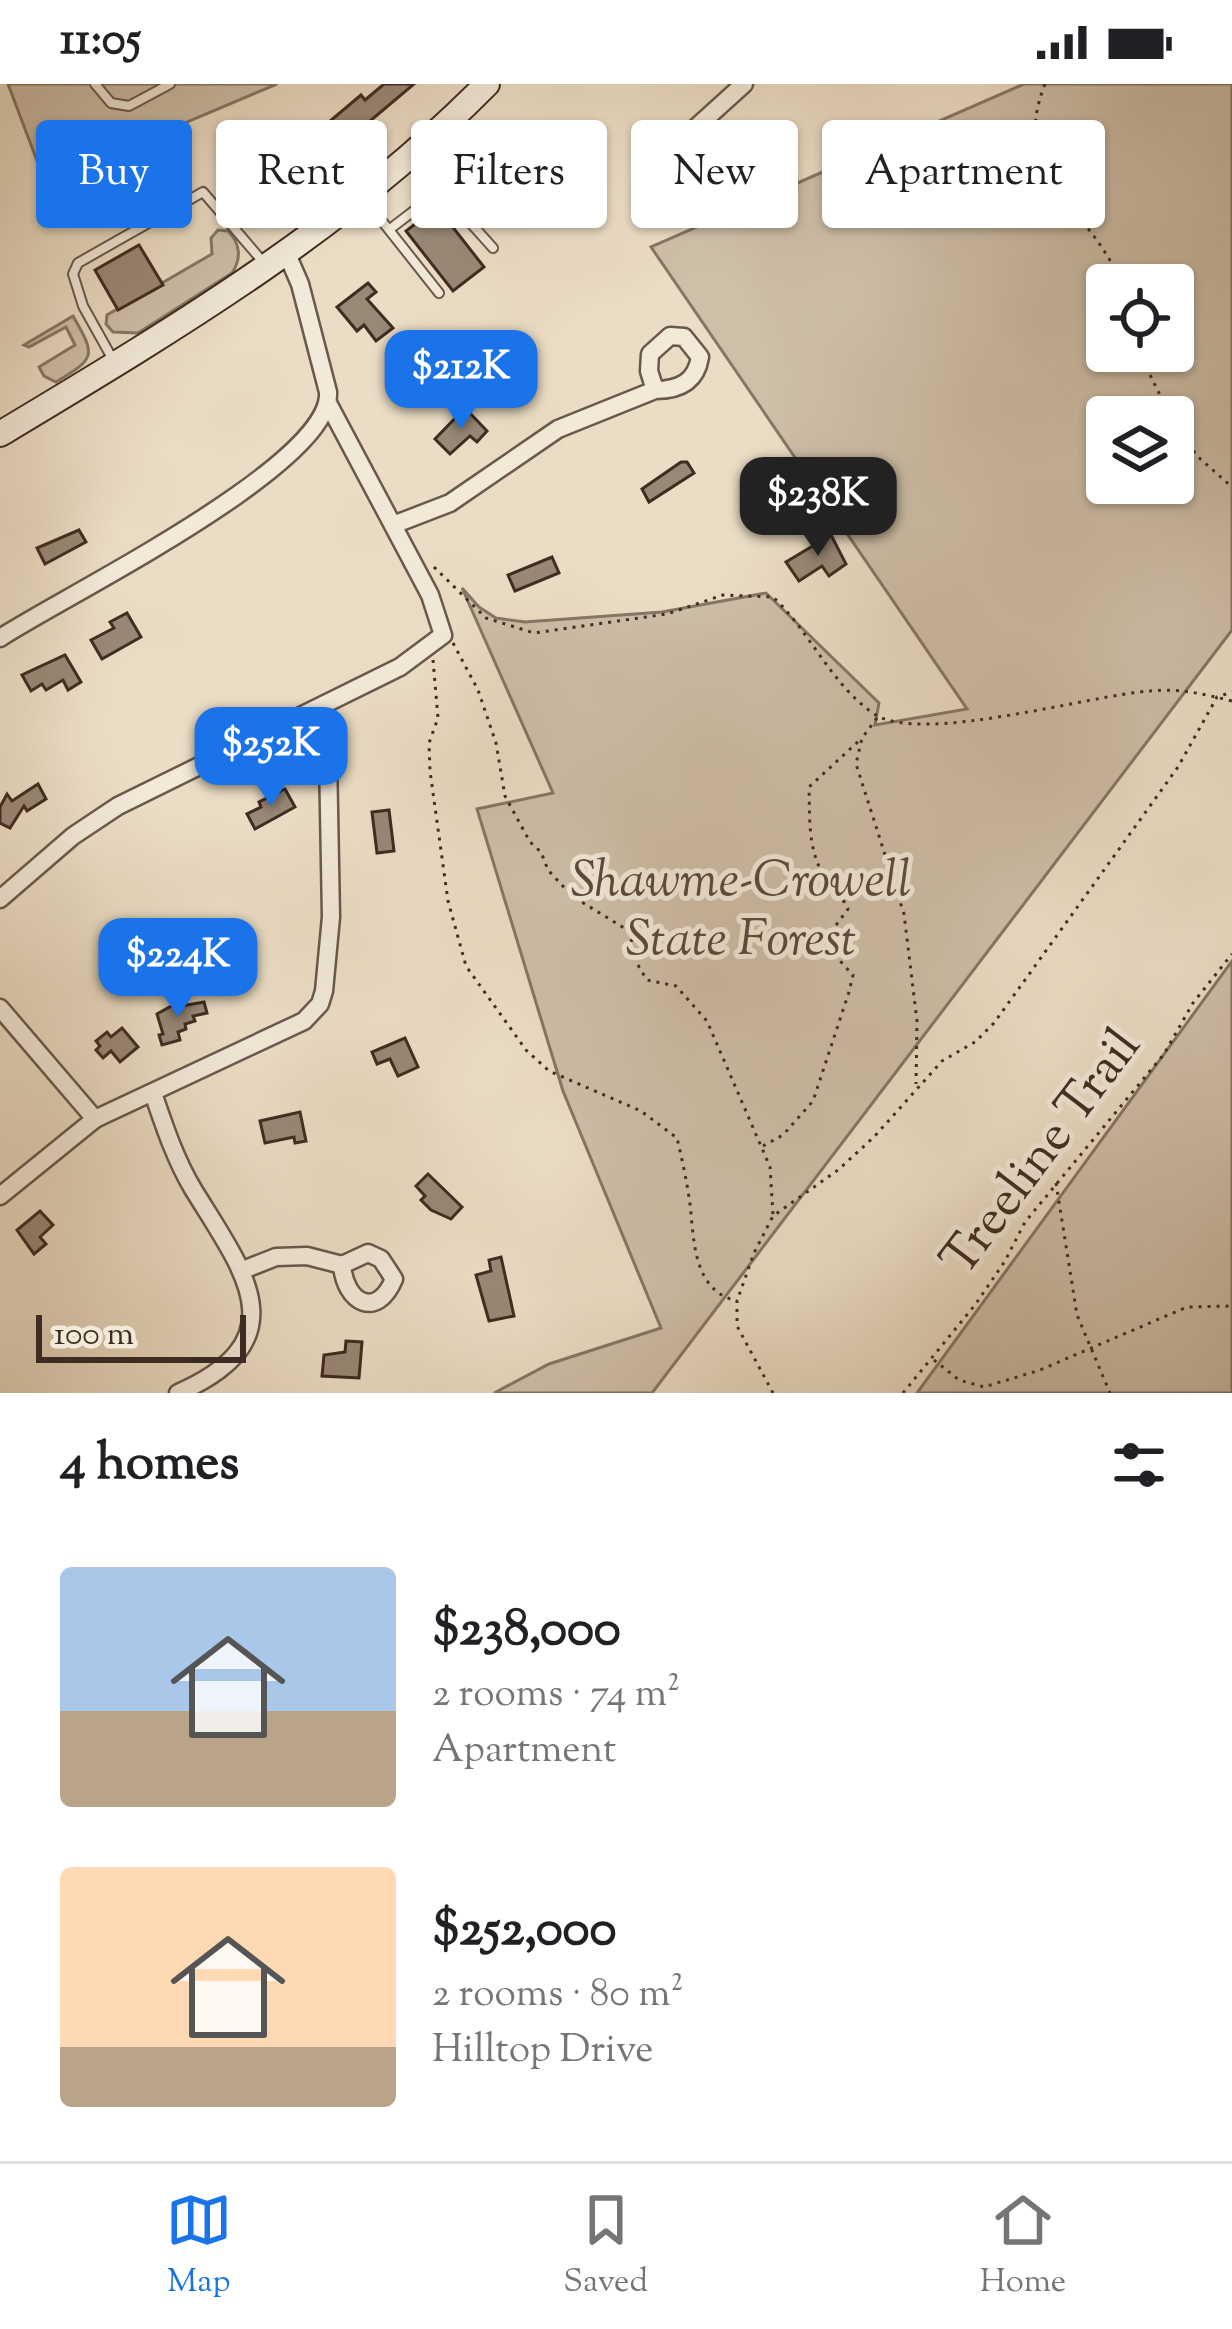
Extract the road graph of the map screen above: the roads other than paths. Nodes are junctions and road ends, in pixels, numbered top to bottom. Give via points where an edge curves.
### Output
1 (95, 84) edge
2 (170, 84) edge
3 (744, 84) edge
4 (479, 87) edge
5 (704, 120) edge
6 (387, 173) edge
7 (387, 226) edge
8 (321, 228) edge
9 (390, 230) junction
10 (493, 248) dead end
11 (278, 261) junction
12 (439, 293) dead end
13 (116, 364) junction
14 (655, 389) dead end
15 (329, 405) junction
16 (0, 434) edge
17 (393, 525) junction
18 (0, 638) edge
19 (316, 709) junction
20 (0, 899) edge
21 (0, 1008) edge
22 (153, 1093) junction
23 (95, 1119) junction
24 (0, 1196) edge
25 (342, 1265) dead end
26 (243, 1270) junction
27 (178, 1393) edge

1 - 2 lane via 111,103 129,106
3 - 5 street
4 - 6 main road
7 - 9 lane
8 - 11 main road
9 - 10 lane via 441,190
9 - 12 lane
11 - 13 main road
11 - 13 lane via 203,191 78,263 82,306
11 - 15 street via 300,284
13 - 16 main road
14 - 17 street via 559,429 450,503
15 - 17 street
15 - 18 street via 291,456 246,489
17 - 19 street via 440,619 436,643
19 - 20 street via 118,806
19 - 22 street via 328,755 332,842 320,1004 304,1021
21 - 23 street
22 - 23 street
22 - 26 street via 183,1170
23 - 24 street
25 - 26 street via 276,1256
26 - 27 street via 251,1322 244,1346 215,1376

